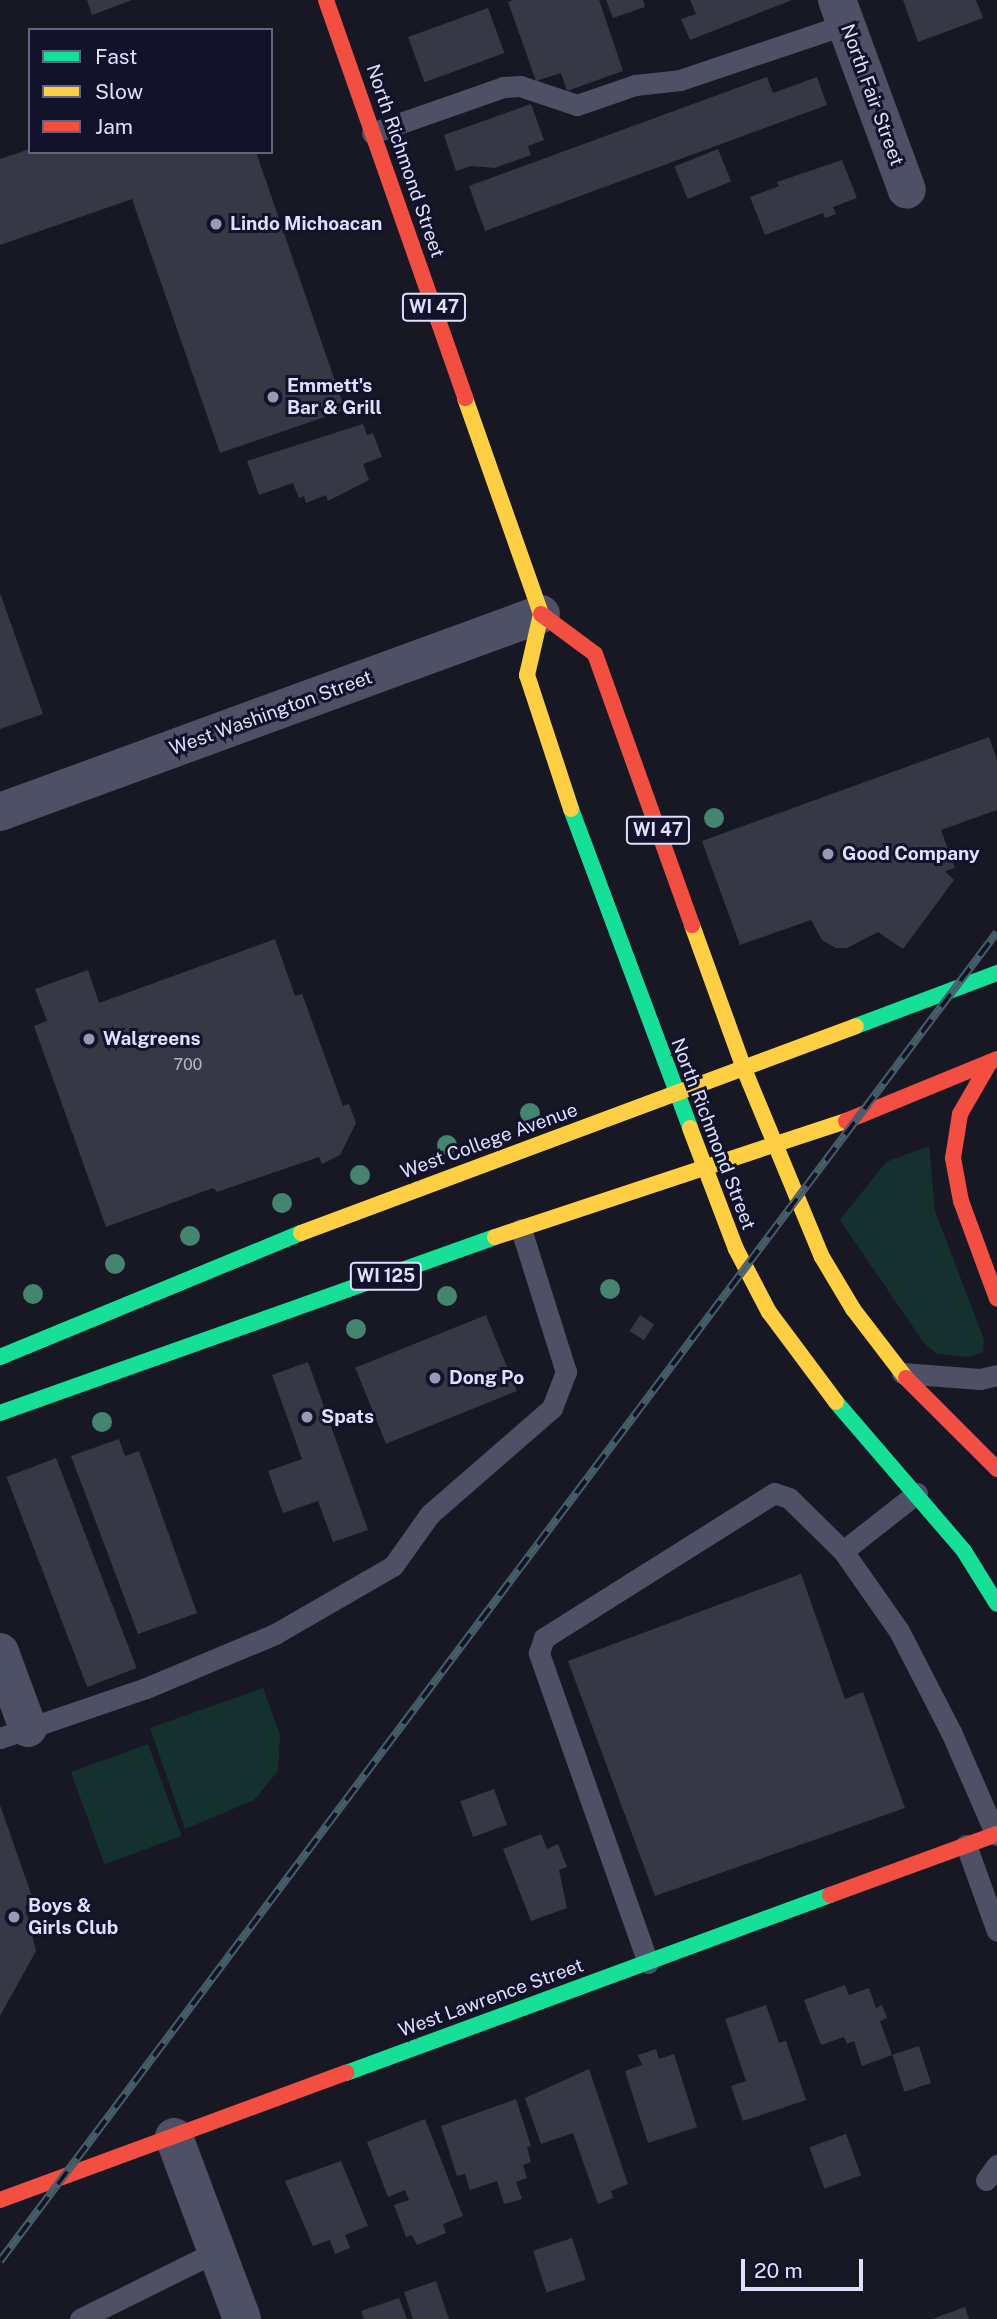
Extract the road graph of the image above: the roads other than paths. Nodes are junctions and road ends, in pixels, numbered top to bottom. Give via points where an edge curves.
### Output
1 (326, 0) edge
2 (841, 12) edge
3 (372, 133) junction
4 (908, 190) dead end
5 (541, 614) junction
6 (0, 812) edge
7 (997, 973) edge
8 (993, 1061) edge
9 (744, 1069) junction
10 (675, 1096) junction
11 (774, 1143) junction
12 (702, 1166) junction
13 (521, 1229) junction
14 (997, 1299) edge
15 (0, 1357) edge
16 (901, 1373) junction
17 (997, 1375) edge
18 (0, 1413) edge
19 (997, 1469) edge
20 (916, 1493) junction
21 (844, 1551) junction
22 (997, 1604) edge
23 (0, 1652) edge
24 (14, 1733) edge
25 (996, 1834) edge
26 (966, 1845) junction
27 (997, 1931) edge
28 (648, 1963) junction
29 (174, 2137) junction
30 (0, 2200) edge
31 (217, 2250) junction
32 (80, 2319) edge
33 (242, 2319) edge

1 - 3 main road, North Richmond Street / WI 47
2 - 3 lane via 680,80 635,85 577,105 520,86 503,87
2 - 4 street, North Fair Street
3 - 5 main road, North Richmond Street / WI 47
5 - 6 street, West Washington Street
5 - 9 main road, WI 47 via 595,654
5 - 10 main road, North Richmond Street via 527,675 590,867
7 - 9 main road, West College Avenue
8 - 11 main road via 854,1118
8 - 14 main road via 960,1114 953,1158 961,1201
9 - 10 main road, West College Avenue
9 - 11 main road, WI 47
10 - 12 main road, North Richmond Street
10 - 15 main road, West College Avenue via 233,1258
11 - 12 main road, WI 125
11 - 16 main road, WI 47 via 822,1257 853,1309
12 - 13 main road, WI 125
12 - 20 main road, North Richmond Street via 736,1249 769,1312 824,1388
13 - 18 main road, WI 125
13 - 24 lane via 566,1373 552,1408 430,1514 393,1566 275,1634 146,1688
16 - 17 lane via 980,1379
16 - 19 main road, WI 47
20 - 21 lane
20 - 22 main road, North Richmond Street via 964,1551
21 - 25 lane via 899,1631
21 - 28 lane via 789,1498 774,1493 544,1638 539,1653
23 - 24 street
25 - 26 main road, West Lawrence Street
26 - 27 lane
26 - 28 main road, West Lawrence Street
28 - 29 main road, West Lawrence Street
29 - 30 main road, West Lawrence Street
29 - 31 street
31 - 32 lane
31 - 33 street

